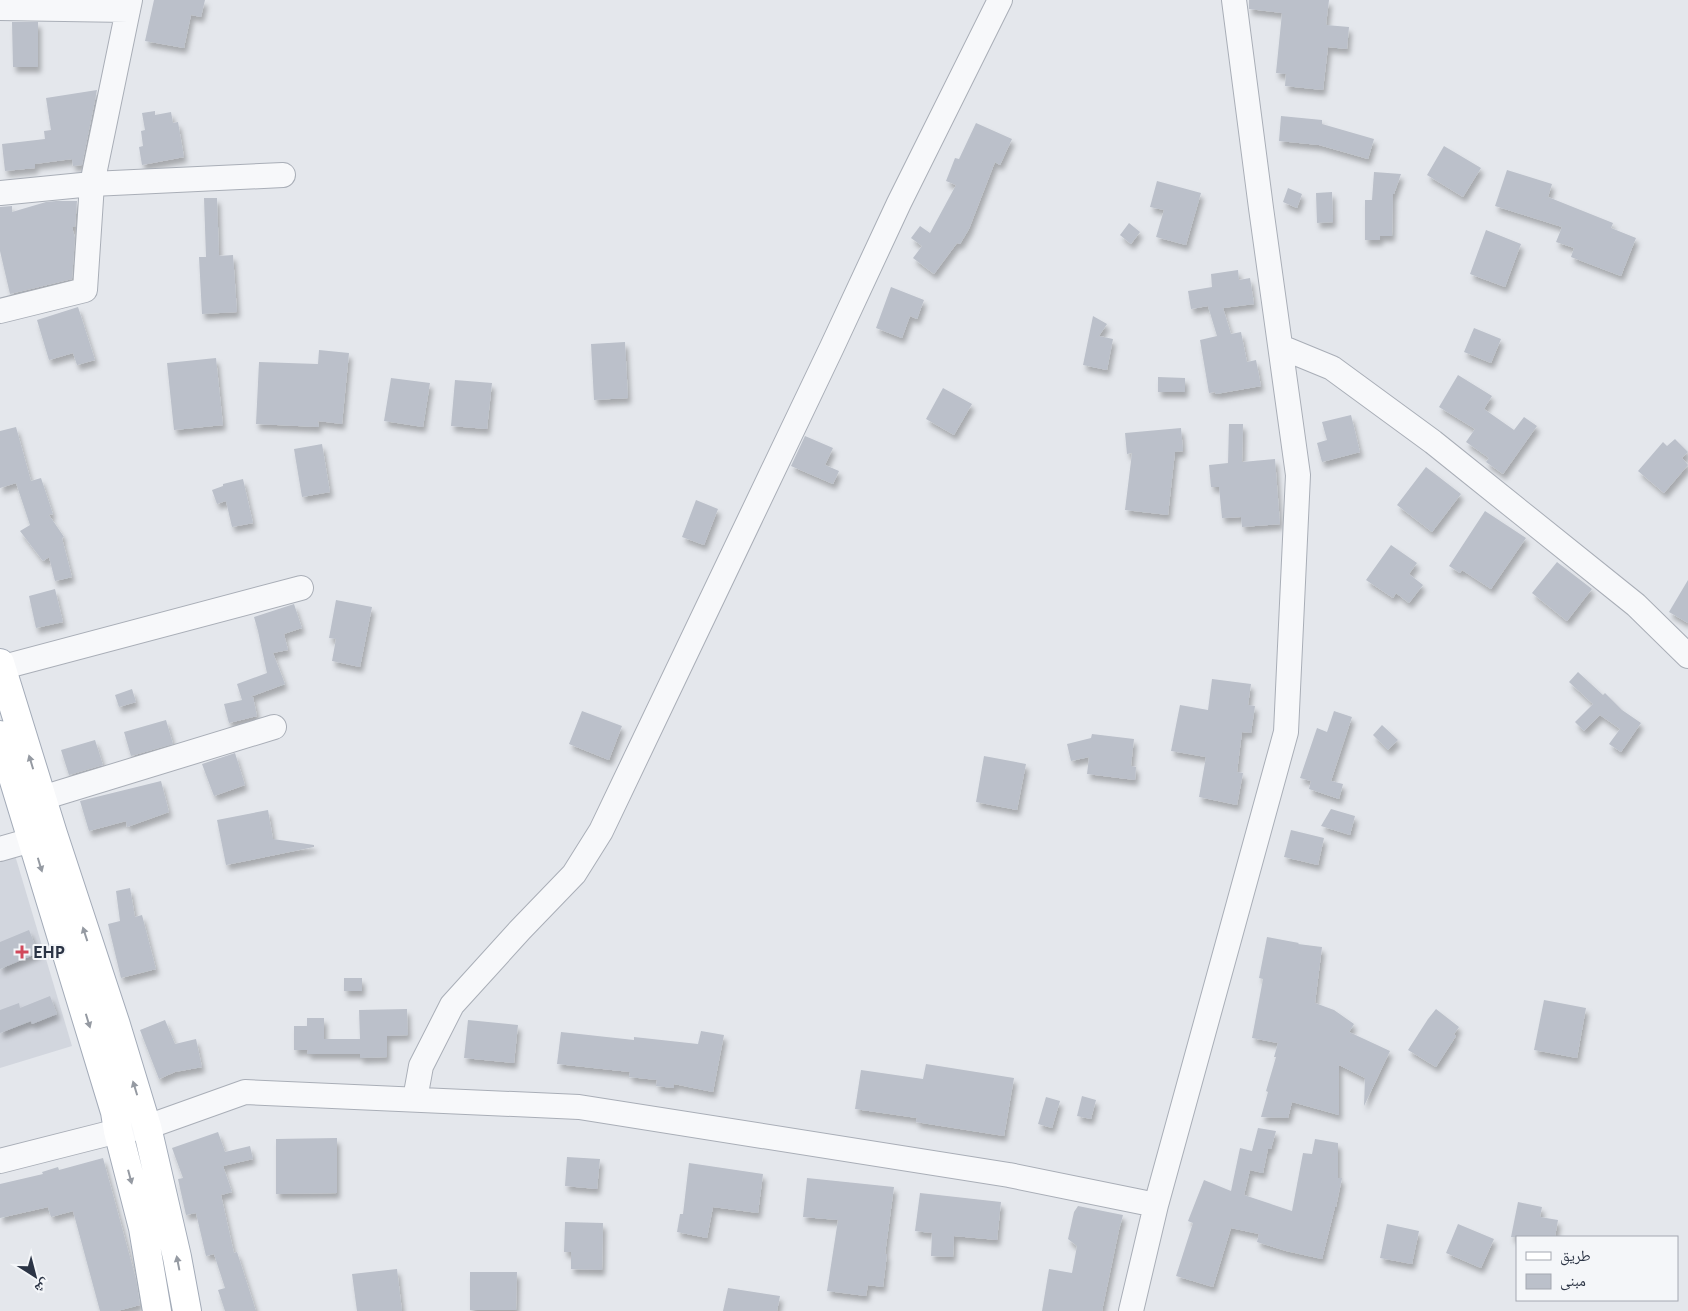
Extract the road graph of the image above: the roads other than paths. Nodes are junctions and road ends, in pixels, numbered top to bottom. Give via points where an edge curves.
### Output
1 (1000, 0) edge
2 (1234, 0) edge
3 (129, 5) edge
4 (0, 8) edge
5 (283, 175) dead end
6 (92, 184) junction
7 (0, 193) edge
8 (0, 311) edge
9 (1281, 347) junction
10 (301, 588) dead end
11 (1688, 656) edge
12 (1, 666) edge
13 (274, 727) dead end
14 (0, 735) edge
15 (42, 798) junction
16 (42, 837) junction
17 (0, 849) edge
18 (416, 1099) junction
19 (147, 1127) junction
20 (118, 1131) junction
21 (0, 1161) edge
22 (1156, 1205) junction
23 (157, 1311) edge
24 (187, 1311) edge
25 (1131, 1311) edge

1 - 18 street via 899,203 601,831 574,874 452,1005 421,1066
2 - 9 street
3 - 4 street
3 - 6 street
5 - 6 street
6 - 7 street
6 - 8 street via 85,290
9 - 11 street via 1332,368 1433,442 1636,605
9 - 22 street via 1298,475 1286,732
10 - 12 street
15 -> 12 main road
13 - 15 street
14 - 16 main road
15 - 16 main road
16 - 17 street
19 -> 16 main road via 116,1025
16 -> 20 main road
18 - 19 street via 245,1092
18 - 22 street via 579,1107 1009,1175
19 - 20 street
24 -> 19 main road
20 - 21 street
20 -> 23 main road via 144,1228
22 - 25 street

